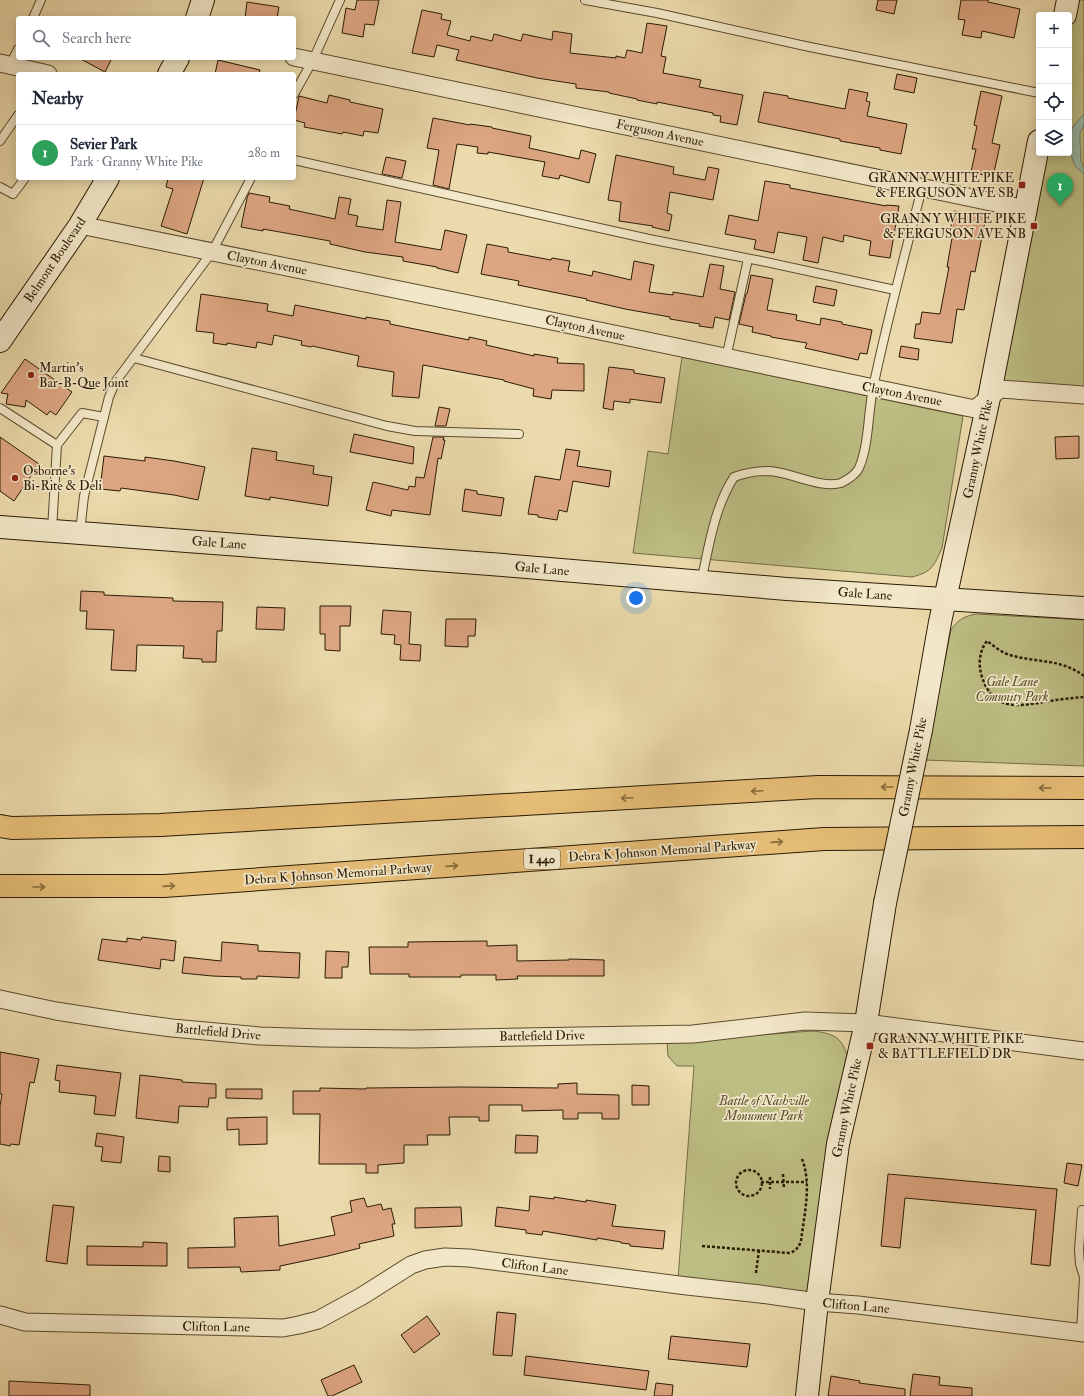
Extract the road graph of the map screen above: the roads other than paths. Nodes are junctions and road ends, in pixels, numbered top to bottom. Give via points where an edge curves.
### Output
1 (41, 0) edge
2 (203, 0) edge
3 (340, 0) edge
4 (585, 0) edge
5 (1068, 0) edge
6 (1066, 12) edge
7 (34, 16) edge
8 (198, 16) edge
9 (16, 51) edge
10 (296, 57) edge
11 (177, 60) edge
12 (313, 60) junction
13 (5, 64) edge
14 (39, 72) edge
15 (169, 72) edge
16 (296, 90) edge
17 (1036, 91) edge
18 (16, 118) edge
19 (0, 141) edge
20 (1036, 155) edge
21 (296, 160) edge
22 (24, 180) edge
23 (107, 180) edge
24 (250, 180) edge
25 (0, 187) edge
26 (922, 188) junction
27 (1025, 209) junction
28 (80, 225) junction
29 (212, 252) junction
30 (748, 259) junction
31 (895, 290) junction
32 (0, 341) edge
33 (134, 358) junction
34 (726, 358) junction
35 (873, 389) junction
36 (1084, 395) edge
37 (989, 398) junction
38 (0, 408) edge
39 (104, 417) junction
40 (519, 434) dead end
41 (57, 446) junction
42 (0, 526) edge
43 (52, 531) junction
44 (80, 533) junction
45 (701, 582) junction
46 (946, 599) junction
47 (1084, 608) edge
48 (1084, 788) edge
49 (0, 826) edge
50 (1084, 836) edge
51 (0, 886) edge
52 (0, 999) edge
53 (866, 1023) junction
54 (1084, 1051) edge
55 (1082, 1210) dead end
56 (817, 1302) junction
57 (0, 1316) edge
58 (1083, 1333) edge
59 (807, 1396) edge

1 - 7 lane
2 - 8 street
3 - 12 lane
4 - 17 lane
5 - 6 street
9 - 13 lane
10 - 12 street, Ferguson Avenue
11 - 15 street
12 - 16 lane
12 - 26 street, Ferguson Avenue
13 - 14 street
18 - 19 lane
20 - 27 street, Granny White Pike
21 - 30 lane
22 - 25 lane via 13,194
23 - 28 street, Belmont Boulevard
24 - 29 lane
26 - 27 street, Ferguson Avenue
26 - 31 lane
27 - 37 street, Granny White Pike
28 - 29 street, Clayton Avenue
28 - 32 street, Belmont Boulevard
29 - 33 lane
29 - 34 street, Clayton Avenue
30 - 31 lane
30 - 34 lane
31 - 35 lane
33 - 39 lane via 116,381
33 - 40 lane via 387,426 414,431
34 - 35 street, Clayton Avenue
35 - 37 street, Clayton Avenue via 975,409
35 - 45 lane via 863,456 858,470 850,478 840,483 824,484 770,471 734,477 726,489 717,515
36 - 37 street, Clayton Avenue via 1000,389
37 - 46 street, Granny White Pike
38 - 41 lane
39 - 41 lane via 82,413
39 - 44 lane via 84,496
41 - 43 lane
42 - 43 street, Gale Lane
43 - 44 street, Gale Lane
44 - 45 street, Gale Lane
45 - 46 street, Gale Lane
46 - 47 street, Gale Lane
46 - 53 street, Granny White Pike, bridge via 885,903
48 -> 49 highway via 818,787 160,825 12,828
51 -> 50 highway, Debra K Johnson Memorial Parkway / I 440 via 164,886 824,839
52 - 53 street, Battlefield Drive via 63,1012 165,1027 260,1036 321,1038 693,1034 805,1021
53 - 54 street, Battlefield Drive
53 - 56 street, Granny White Pike via 838,1144
55 - 58 lane via 1079,1250 1084,1277
56 - 57 street, Clifton Lane via 445,1257 411,1265 318,1320 283,1328 25,1322
56 - 58 street, Clifton Lane
56 - 59 street, Granny White Pike

